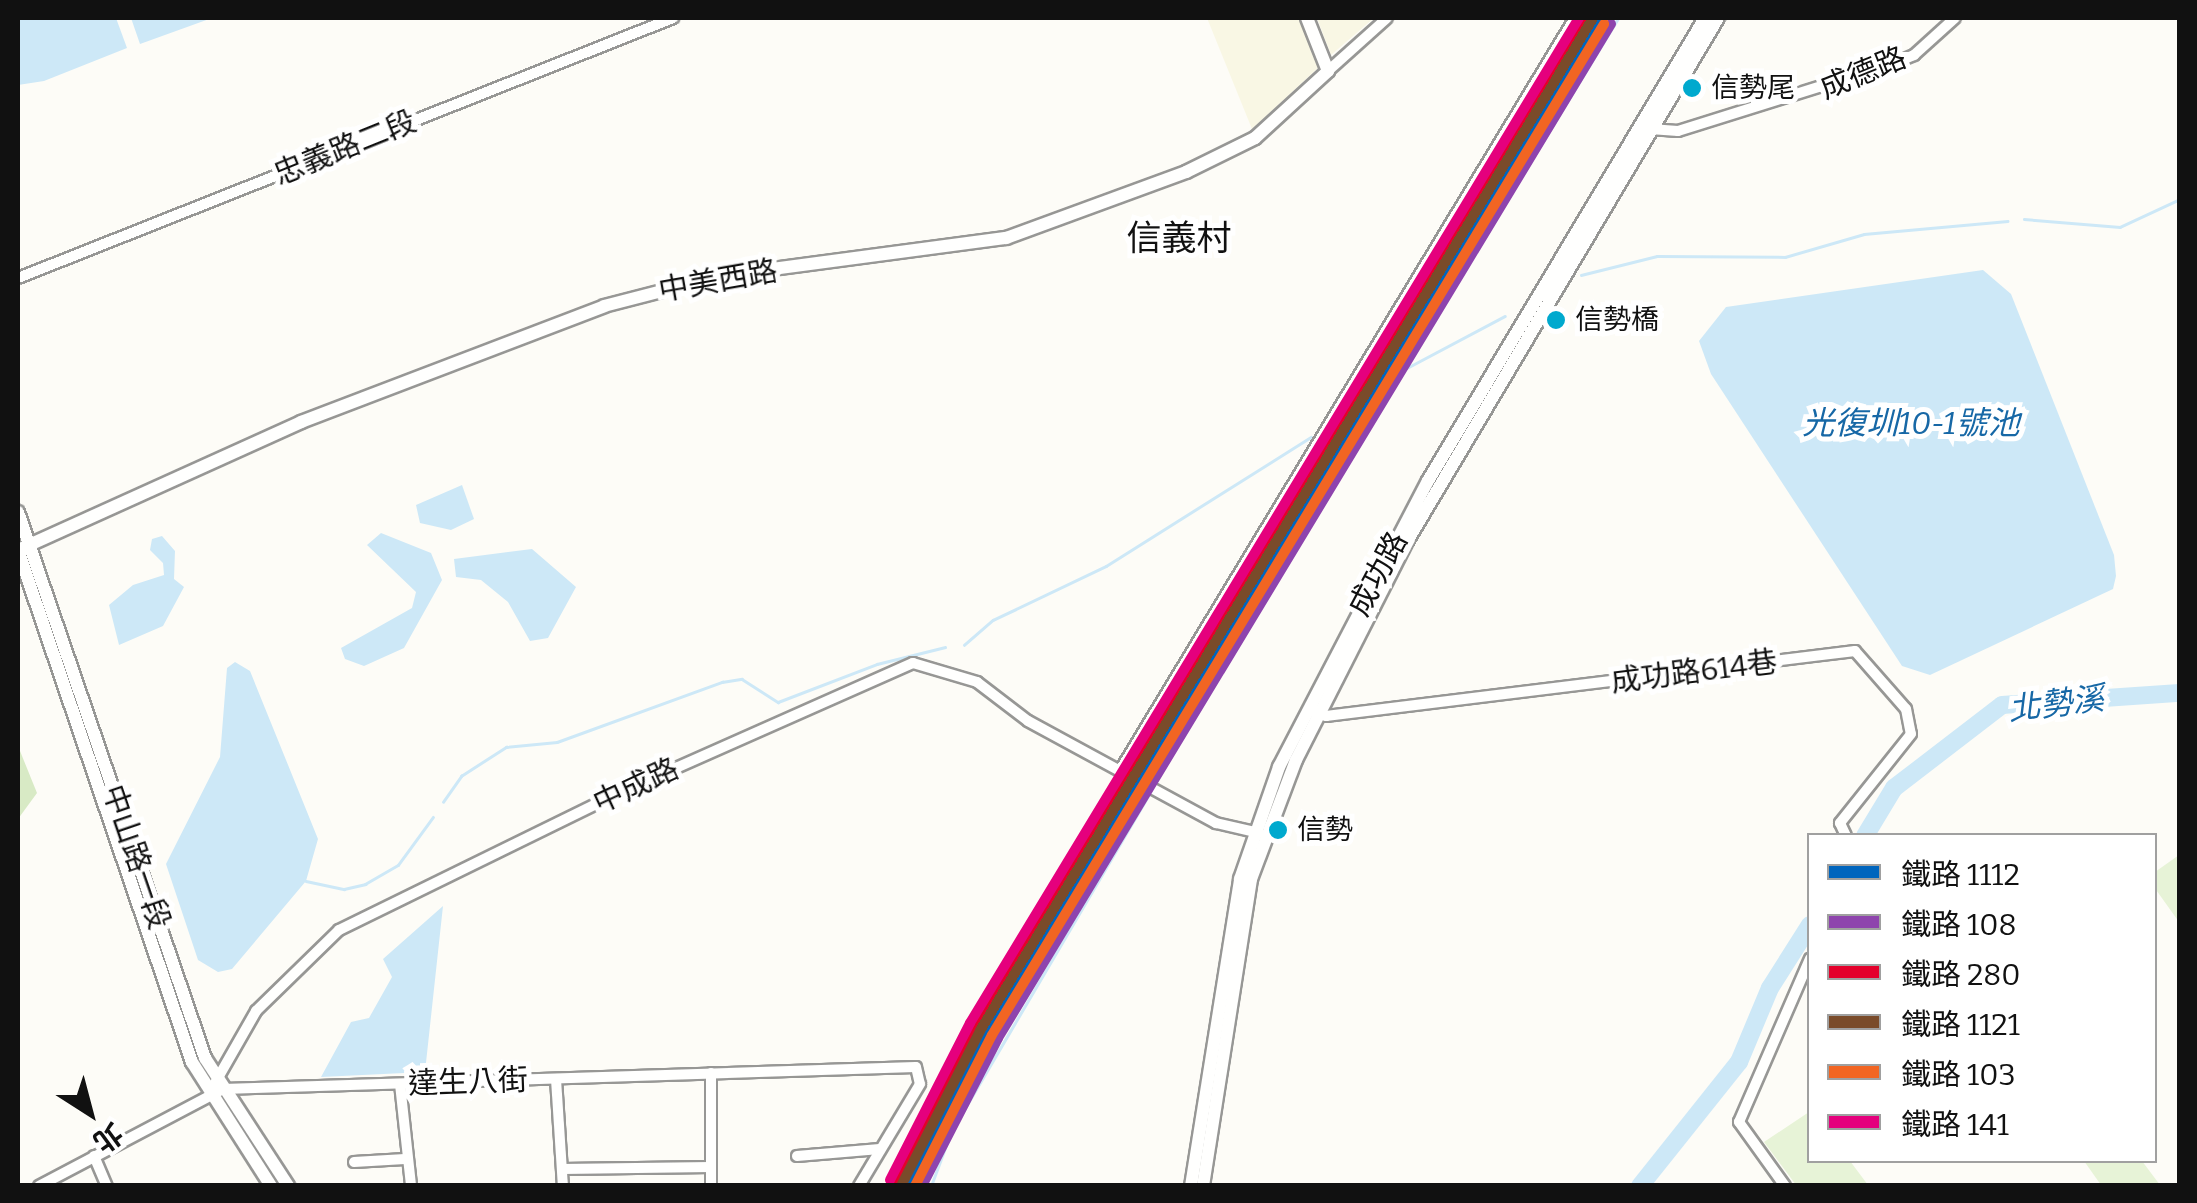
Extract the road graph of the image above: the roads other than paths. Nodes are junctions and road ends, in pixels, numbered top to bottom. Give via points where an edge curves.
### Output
1 (674, 18) edge
2 (1307, 18) edge
3 (1387, 18) edge
4 (1575, 18) edge
5 (1706, 18) edge
6 (1718, 18) edge
7 (1955, 18) edge
8 (1328, 71) junction
9 (1648, 128) junction
10 (18, 278) edge
11 (18, 512) edge
12 (22, 549) edge
13 (1315, 712) junction
14 (1121, 768) junction
15 (1258, 833) junction
16 (1844, 833) edge
17 (1807, 966) edge
18 (711, 1073) junction
19 (556, 1079) junction
20 (400, 1084) junction
21 (216, 1087) junction
22 (880, 1150) junction
23 (94, 1156) junction
24 (797, 1156) dead end
25 (405, 1159) junction
26 (354, 1162) dead end
27 (711, 1167) junction
28 (562, 1169) junction
29 (39, 1186) edge
30 (107, 1186) edge
31 (271, 1186) edge
32 (288, 1186) edge
33 (410, 1186) edge
34 (563, 1186) edge
35 (711, 1186) edge
36 (858, 1186) edge
37 (1191, 1186) edge
38 (1203, 1186) edge
39 (1786, 1186) edge

1 - 10 street, 忠義路二段
2 - 8 street
3 - 8 street, 中美西路
4 - 14 street
5 - 9 street, 成功路
6 - 9 street, 成功路
7 - 9 street, 成德路 via 1895,63 1698,126
8 - 12 street, 中美西路 via 1255,138 1106,204 1006,238 720,276 604,306 301,422
9 - 13 street, 成功路
11 - 12 street, 中山路一段
12 - 21 street, 中山路一段 via 190,1057
13 - 15 street, 成功路
13 - 16 street, 成功路614巷 via 1855,652 1906,709 1911,734 1840,823
14 - 15 street, 中成路 via 1216,823
14 - 21 street, 中成路 via 1028,721 954,670 913,663 892,670 338,930 256,1011
15 - 37 street, 成功路
15 - 38 street, 成功路
17 - 39 street via 1740,1122
18 - 19 street, 達生八街
18 - 22 street, 達生八街 via 908,1065 919,1071 920,1084
18 - 27 street
19 - 20 street, 達生八街
19 - 28 street
20 - 21 street, 達生八街
20 - 25 street
21 - 23 street, 達生八街
21 - 31 street, 中山路一段
21 - 32 street, 中山路一段
22 - 24 street
22 - 36 street
23 - 29 street, 達生八街
23 - 30 street
25 - 26 street
25 - 33 street
27 - 28 street
27 - 35 street
28 - 34 street

